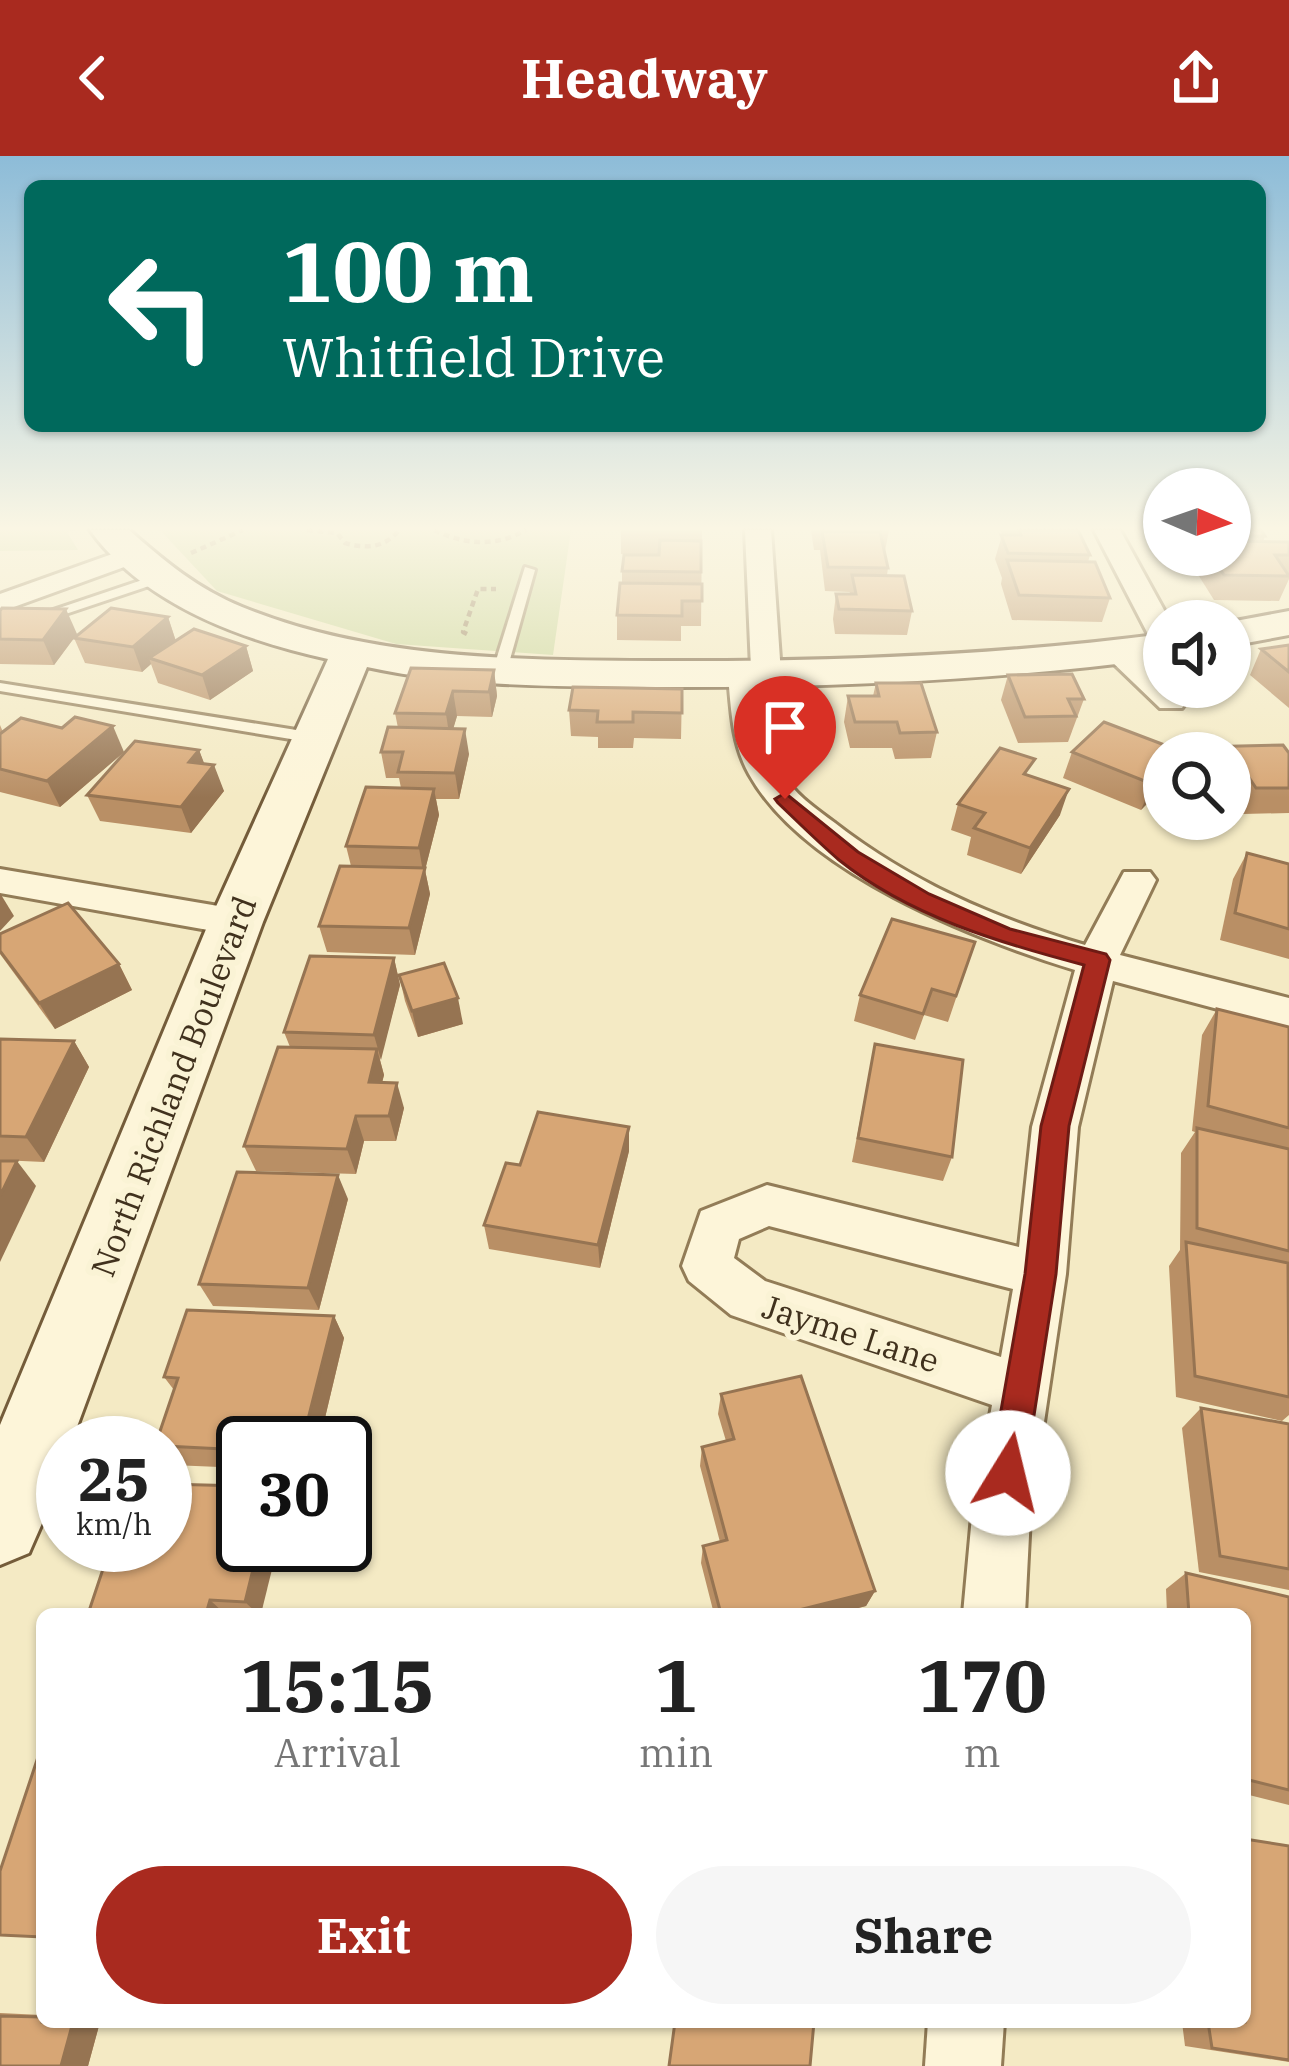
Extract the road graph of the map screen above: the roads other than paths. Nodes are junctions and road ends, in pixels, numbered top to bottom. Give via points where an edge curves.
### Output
1 (240, 619) edge
2 (515, 619) edge
3 (756, 619) edge
4 (1289, 623) edge
5 (1251, 630) edge
6 (1143, 649) edge
7 (352, 652) junction
8 (1119, 652) junction
9 (500, 670) junction
10 (754, 675) junction
11 (1143, 675) edge
12 (0, 687) edge
13 (315, 738) junction
14 (1137, 880) dead end
15 (0, 881) edge
16 (236, 922) junction
17 (1098, 960) junction
18 (1289, 1013) edge
19 (1040, 1274) junction
20 (1021, 1389) junction
21 (0, 1524) edge
22 (994, 1608) edge
23 (965, 2028) edge
24 (962, 2066) edge

1 - 7 street
2 - 9 lane
3 - 10 street
4 - 5 street
6 - 8 street
7 - 9 street
7 - 13 street, North Richland Boulevard
8 - 10 street
8 - 11 street
9 - 10 street
10 - 17 street via 762,769 850,857 920,900 1003,935
12 - 13 lane
13 - 16 street, North Richland Boulevard
14 - 17 street
15 - 16 street
16 - 21 street, North Richland Boulevard
17 - 18 street
17 - 19 street via 1055,1126
19 - 20 street
19 - 20 street, Jayme Lane via 767,1205 718,1226 706,1266 749,1299
20 - 22 street
23 - 24 street

